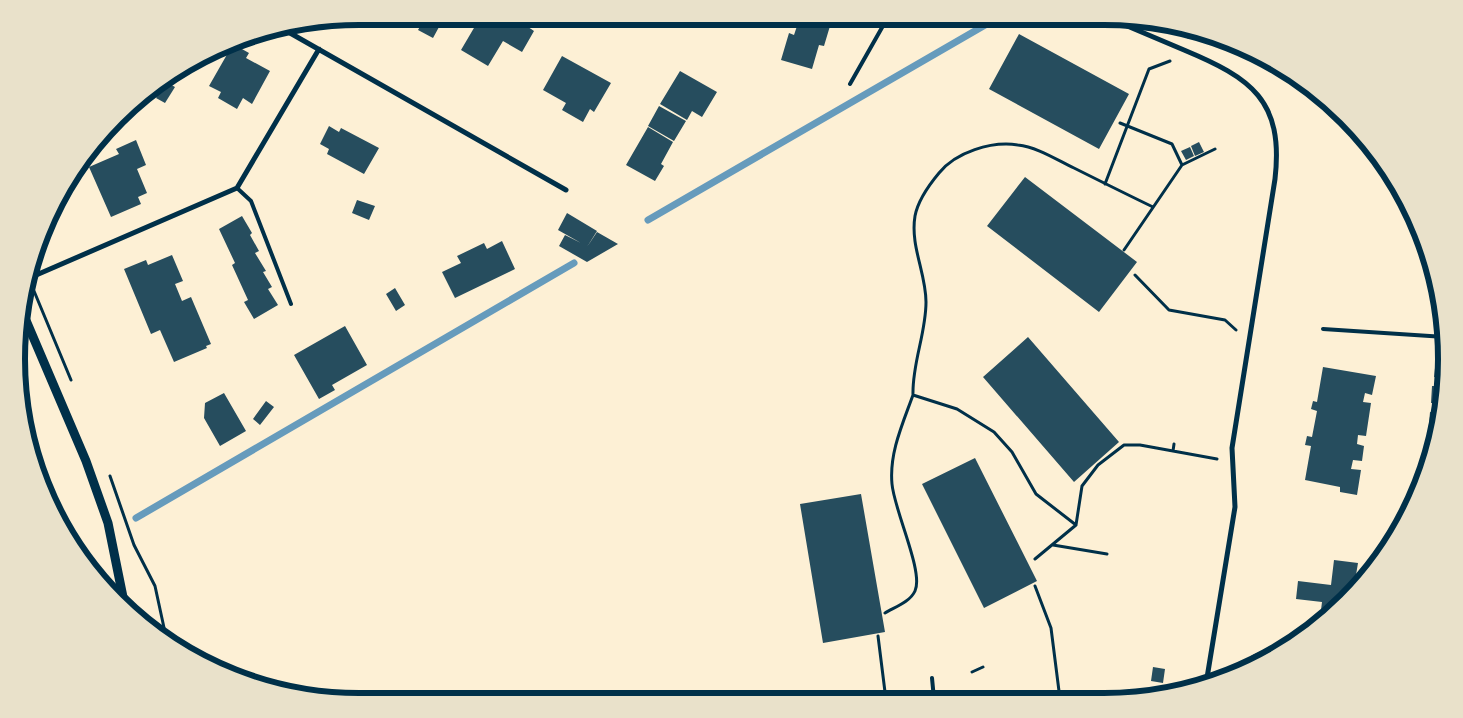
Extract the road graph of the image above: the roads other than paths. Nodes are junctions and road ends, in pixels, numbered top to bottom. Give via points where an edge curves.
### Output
1 (883, 25) edge
2 (1128, 26) edge
3 (289, 32) edge
4 (319, 49) junction
5 (850, 84) dead end
6 (236, 188) junction
7 (566, 190) dead end
8 (35, 275) edge
9 (292, 304) dead end
10 (27, 323) edge
11 (1323, 329) dead end
12 (1437, 337) edge
13 (122, 594) edge
14 (1265, 651) edge
15 (1253, 657) dead end
16 (1207, 676) edge
17 (932, 678) dead end
18 (933, 693) edge

1 - 5 lane
2 - 16 street via 1240,76 1263,103 1276,138 1278,154 1232,448 1235,507
3 - 4 street
4 - 6 street
4 - 7 street
6 - 8 street
6 - 9 lane via 251,201
10 - 13 street via 86,461 108,523
11 - 12 lane
14 - 15 lane
17 - 18 lane

